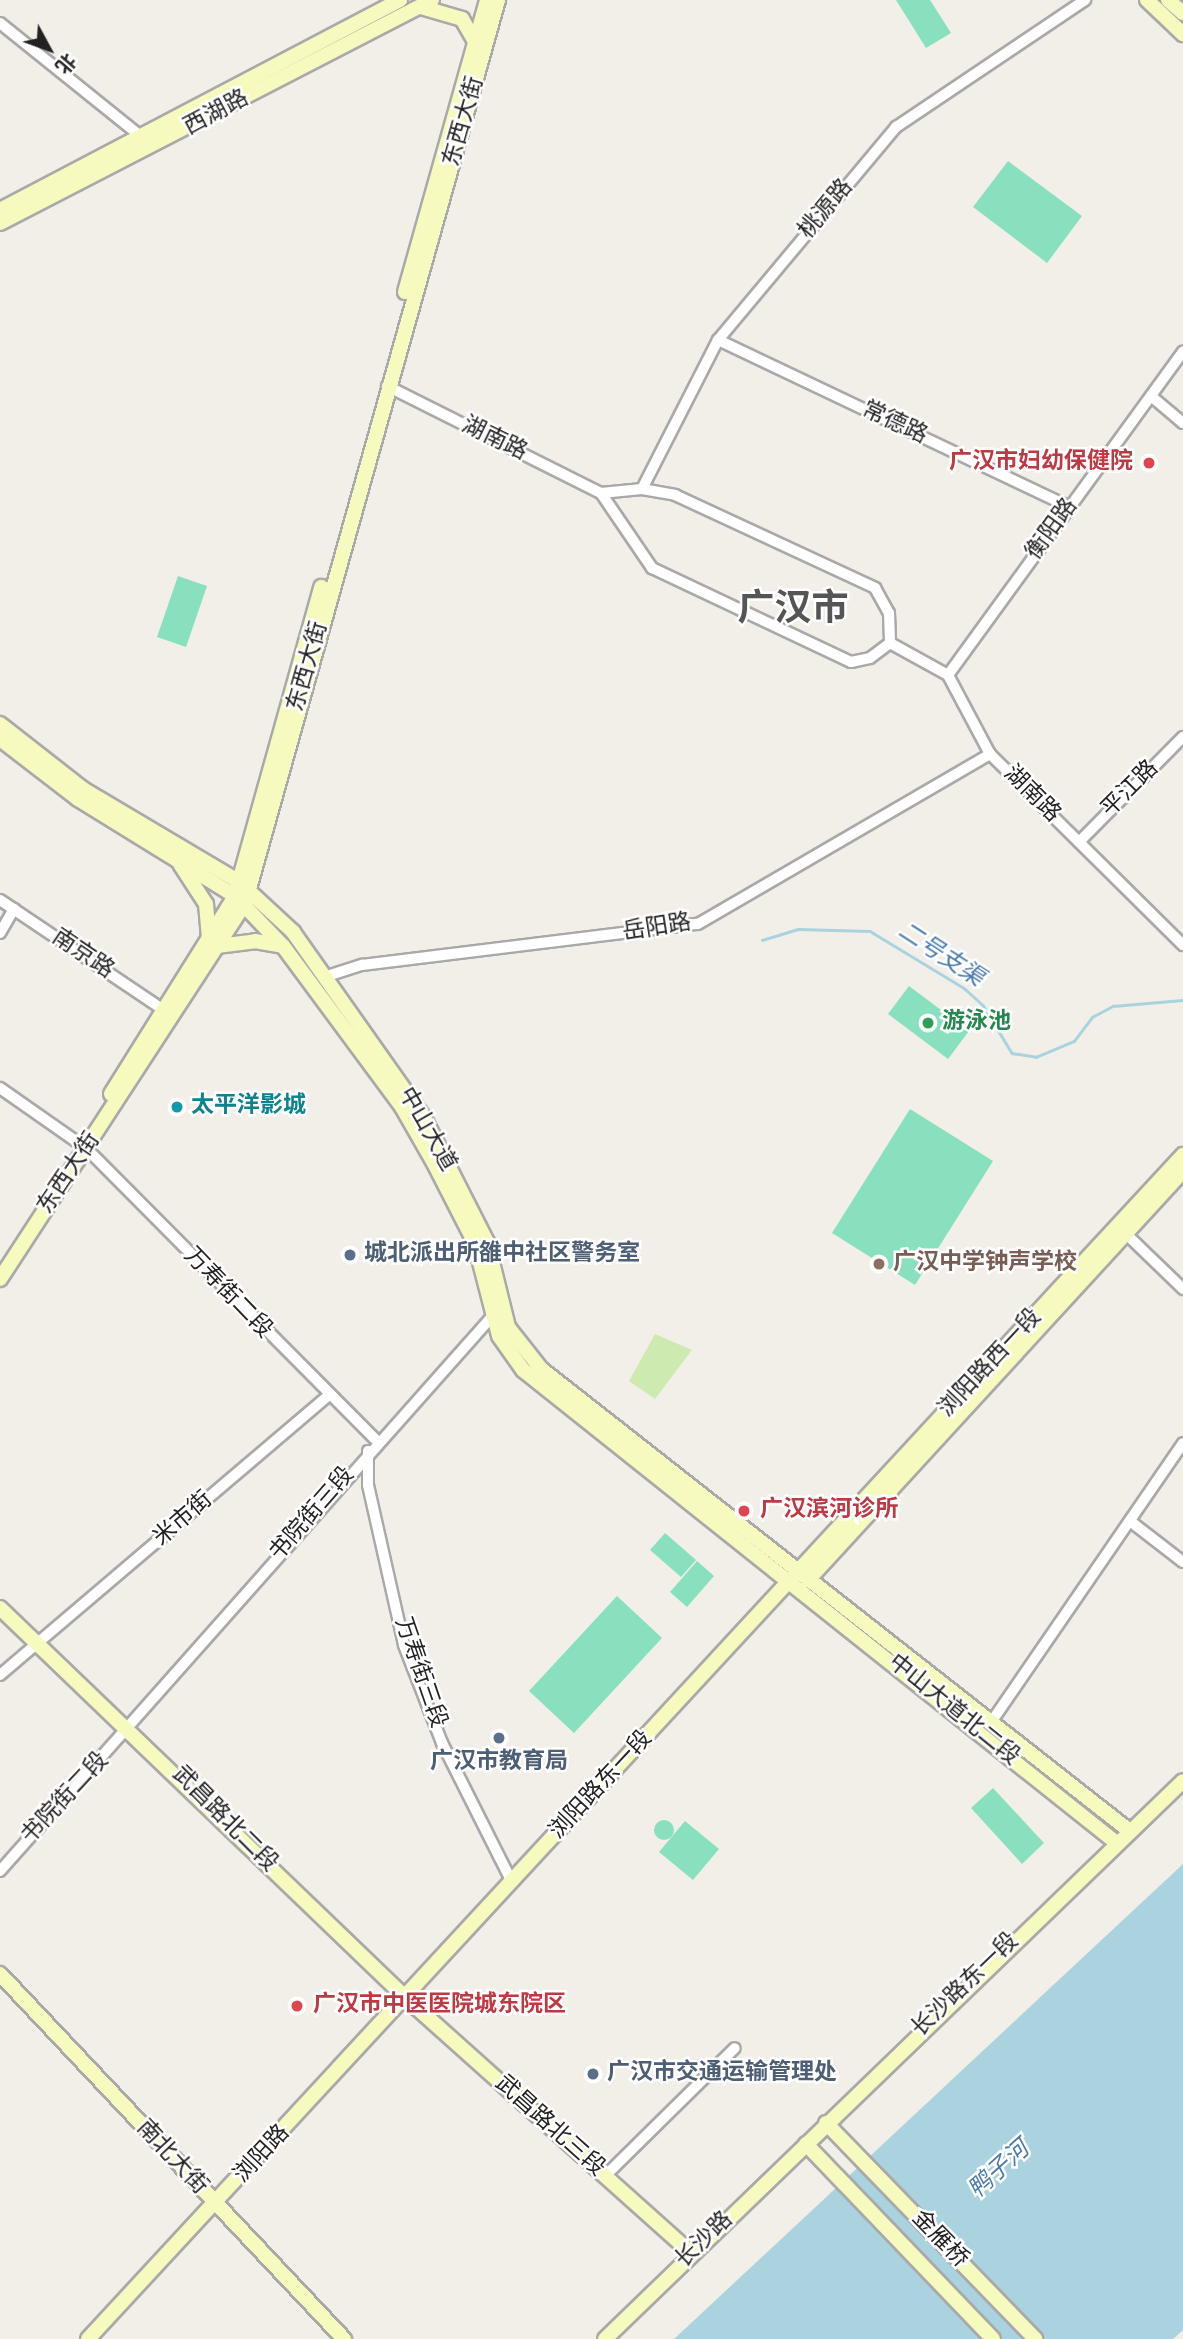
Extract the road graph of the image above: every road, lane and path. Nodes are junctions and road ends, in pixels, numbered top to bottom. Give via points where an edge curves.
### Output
1 (400, 0) edge
2 (487, 0) edge
3 (498, 0) edge
4 (1085, 0) edge
5 (1147, 0) edge
6 (1168, 0) edge
7 (427, 3) edge
8 (1183, 13) edge
9 (0, 23) edge
10 (1183, 34) edge
11 (476, 43) junction
12 (143, 138) junction
13 (0, 210) edge
14 (0, 223) edge
15 (718, 341) junction
16 (1183, 351) edge
17 (387, 386) junction
18 (1151, 396) junction
19 (1183, 423) edge
20 (642, 489) junction
21 (601, 493) junction
22 (1069, 507) junction
23 (890, 643) junction
24 (948, 675) junction
25 (0, 724) edge
26 (1183, 737) edge
27 (0, 739) edge
28 (990, 754) junction
29 (1079, 842) junction
30 (177, 860) junction
31 (241, 892) junction
32 (0, 900) edge
33 (14, 909) junction
34 (0, 933) edge
35 (213, 942) junction
36 (1183, 945) edge
37 (284, 946) junction
38 (324, 977) junction
39 (164, 1010) junction
40 (0, 1087) edge
41 (83, 1147) junction
42 (1183, 1155) edge
43 (1183, 1171) edge
44 (1122, 1230) junction
45 (0, 1262) edge
46 (0, 1279) edge
47 (1183, 1289) edge
48 (496, 1312) junction
49 (327, 1397) junction
50 (377, 1441) junction
51 (1183, 1444) edge
52 (368, 1451) junction
53 (1130, 1521) junction
54 (1183, 1562) edge
55 (804, 1577) junction
56 (789, 1585) junction
57 (0, 1608) edge
58 (40, 1641) junction
59 (0, 1675) edge
60 (992, 1721) junction
61 (132, 1728) junction
62 (1183, 1781) edge
63 (1127, 1829) junction
64 (1114, 1841) junction
65 (0, 1871) edge
66 (512, 1882) junction
67 (0, 1974) edge
68 (407, 1999) junction
69 (736, 2048) dead end
70 (827, 2123) junction
71 (806, 2144) junction
72 (605, 2176) junction
73 (216, 2206) junction
74 (692, 2254) junction
75 (88, 2339) edge
76 (344, 2339) edge
77 (605, 2339) edge
78 (993, 2339) edge
79 (1035, 2339) edge

1 - 12 street, 西湖路
2 - 11 street, 东西大街
3 - 17 street, 东西大街
4 - 15 street, 桃源路 via 896,127
5 - 10 street
6 - 8 street
7 - 11 street via 462,19
7 - 14 street, 西湖路
9 - 12 street
11 - 31 street, 东西大街
12 - 13 street, 西湖路
15 - 20 street, 桃源路
15 - 22 street, 常德路
16 - 18 street, 衡阳路
17 - 21 street, 湖南路
17 - 31 street, 东西大街
18 - 19 street
18 - 22 street, 衡阳路
20 - 21 street
20 - 23 street via 676,495 875,588 889,613
21 - 23 street, 湖南路 via 652,568 851,662 870,659
22 - 24 street, 衡阳路
23 - 24 street
24 - 28 street, 湖南路
25 - 31 street, 中山大道 via 83,789
26 - 29 street, 平江路
27 - 30 street, 中山大道 via 78,799
28 - 29 street, 湖南路
28 - 38 street, 岳阳路 via 698,924 362,965
29 - 36 street, 湖南路
30 - 31 street, 中山大道
30 - 35 street via 206,904
31 - 35 street, 东西大街
31 - 37 street, 中山大道
31 - 38 street, 中山大道 via 293,932
32 - 33 street, 南京路
33 - 34 street
33 - 39 street, 南京路
35 - 37 street
35 - 39 street, 东西大街
35 - 41 street, 东西大街
37 - 48 street, 中山大道 via 402,1107 475,1243
38 - 48 street, 中山大道 via 424,1118 487,1242
39 - 41 street, 东西大街
40 - 41 street, 万寿街二段
41 - 45 street, 东西大街
41 - 46 street, 东西大街
41 - 49 street, 万寿街二段
42 - 44 street, 浏阳路西一段
43 - 44 street
44 - 47 street
44 - 55 street, 浏阳路西一段
48 - 50 street, 书院街三段
48 - 55 street, 中山大道 via 541,1369
48 - 56 street, 中山大道 via 523,1370
49 - 50 street, 万寿街二段
49 - 58 street, 米市街
50 - 52 street, 书院街三段
51 - 53 street
52 - 61 street, 书院街三段
52 - 66 street, 万寿街三段 via 368,1485 404,1645 442,1743
53 - 54 street
53 - 60 street
55 - 56 street, 浏阳路东一段
55 - 60 street, 中山大道北二段
56 - 64 street, 中山大道北二段
56 - 66 street, 浏阳路东一段
57 - 58 street, 武昌路北二段
58 - 59 street, 米市街
58 - 61 street, 武昌路北二段
60 - 63 street, 中山大道北二段
61 - 65 street, 书院街二段
61 - 68 street, 武昌路北二段
62 - 63 street, 长沙路东一段
63 - 64 street, 长沙路东一段
64 - 70 street, 长沙路东一段
66 - 68 street, 浏阳路东一段
67 - 73 street, 南北大街
68 - 72 street, 武昌路北三段
68 - 73 street, 浏阳路
69 - 72 street
70 - 71 street, 长沙路东一段
70 - 79 street, 金雁桥
71 - 74 street, 长沙路
71 - 78 street, 金雁桥
72 - 74 street, 武昌路北三段
73 - 75 street, 浏阳路
73 - 76 street, 南北大街
74 - 77 street, 长沙路

